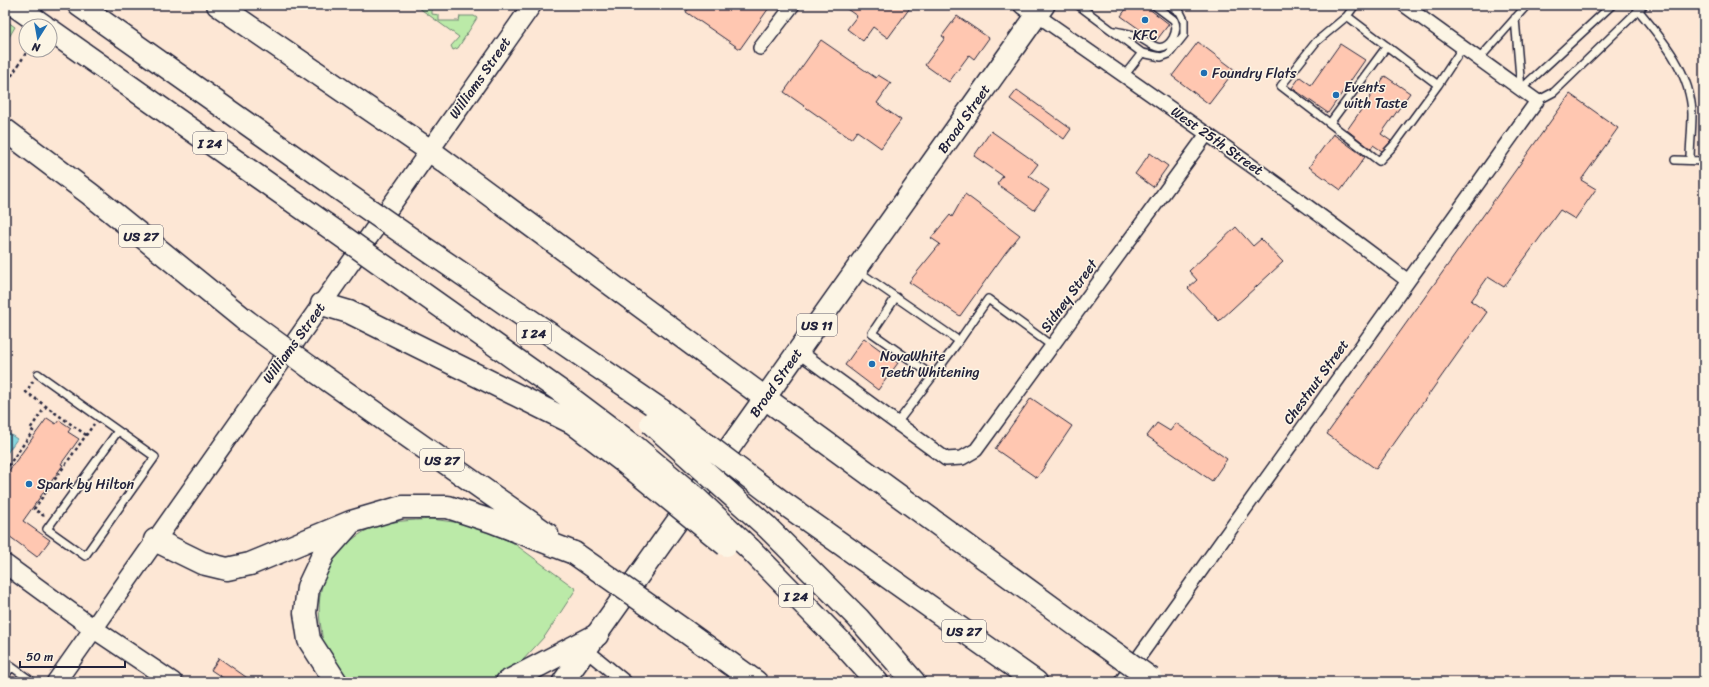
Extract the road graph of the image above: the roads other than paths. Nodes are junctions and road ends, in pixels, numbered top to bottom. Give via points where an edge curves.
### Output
1 (14, 5) edge
2 (79, 5) edge
3 (218, 5) edge
4 (532, 5) edge
5 (794, 5) edge
6 (1078, 5) edge
7 (1154, 5) edge
8 (1169, 5) edge
9 (1355, 5) edge
10 (1404, 5) edge
11 (1527, 5) edge
12 (1612, 5) edge
13 (1035, 8) edge
14 (1641, 8) edge
15 (1347, 16) junction
16 (33, 18) edge
17 (1515, 18) junction
18 (1111, 30) junction
19 (58, 36) edge
20 (1387, 46) junction
21 (1463, 47) junction
22 (760, 48) dead end
23 (1142, 53) junction
24 (1479, 59) junction
25 (1124, 76) junction
26 (1438, 85) junction
27 (1521, 89) junction
28 (1537, 101) junction
29 (1330, 123) junction
30 (5, 130) edge
31 (1207, 134) junction
32 (429, 150) junction
33 (1675, 160) dead end
34 (1690, 160) junction
35 (1704, 161) edge
36 (417, 243) joint
37 (856, 270) junction
38 (1408, 281) junction
39 (896, 297) junction
40 (322, 304) junction
41 (959, 341) junction
42 (1052, 346) junction
43 (798, 351) junction
44 (38, 374) road end
45 (933, 376) junction
46 (765, 398) junction
47 (656, 417) junction
48 (897, 423) junction
49 (118, 431) junction
50 (629, 454) junction
51 (351, 522) junction
52 (155, 540) junction
53 (574, 553) junction
54 (5, 564) edge
55 (94, 629) junction
56 (591, 642) junction
57 (836, 646) junction
58 (8, 665) edge
59 (5, 676) edge
60 (24, 676) junction
61 (1154, 681) edge
62 (19, 682) edge
63 (33, 682) edge
64 (56, 682) edge
65 (173, 682) edge
66 (336, 682) edge
67 (508, 682) edge
68 (563, 682) edge
69 (625, 682) edge
70 (756, 682) edge
71 (865, 682) edge
72 (877, 682) edge
73 (914, 682) edge
74 (1036, 682) edge
75 (1121, 682) edge

1 - 16 highway
2 - 36 highway, I 24, bridge
3 - 32 highway
4 - 32 street, Williams Street
5 - 22 street
6 - 18 lane
7 - 18 lane via 1176,24 1174,34 1166,45 1159,48 1151,46 1138,37
8 - 23 lane via 1180,12 1184,20 1184,35 1169,54 1161,57
9 - 15 lane
10 - 21 street
11 - 17 lane
12 - 27 lane
13 - 25 street, West 25th Street
13 - 37 main road, Broad Street / US 11
14 - 28 lane via 1554,92
14 - 34 lane via 1680,67 1688,86 1692,113
15 - 20 lane
15 - 29 lane via 1316,42 1281,86
17 - 24 lane
17 - 27 lane
18 - 23 lane
19 - 50 highway, I 24, bridge via 573,400
20 - 26 lane
20 - 29 lane
21 - 24 street
21 - 26 lane
23 - 25 lane
24 - 27 street
25 - 31 street, West 25th Street
26 - 29 lane via 1380,161
27 - 28 street
28 - 38 street, Chestnut Street
30 - 53 highway, US 27, bridge via 245,320
31 - 38 street, West 25th Street
31 - 42 street, Sidney Street
32 - 40 street, Williams Street
32 - 46 highway
33 - 34 lane
34 - 35 lane
36 - 47 highway, US 27
37 - 39 lane
37 - 43 main road, Broad Street / US 11
38 - 75 street, Chestnut Street
39 - 41 lane
39 - 45 lane via 872,333
40 - 50 highway via 349,312
40 - 52 street, Williams Street
41 - 42 lane via 988,299
41 - 45 lane
42 - 48 street, Sidney Street via 976,450 962,458 946,458
43 - 46 main road, Broad Street / US 11
43 - 48 street
44 - 49 lane
45 - 48 lane
46 - 56 main road, Broad Street / US 11
46 - 61 highway, bridge
47 - 73 highway, I 24, bridge via 858,618
47 - 74 highway, US 27, bridge via 782,502
49 - 49 lane via 47,529 85,556 155,457
50 - 57 highway, I 24, bridge via 696,498 746,555
51 - 52 highway via 250,564 227,568 202,563
51 - 53 highway via 402,507 448,508 491,521
51 - 66 highway via 324,553 308,587 305,613 309,640
52 - 55 street, Williams Street
53 - 70 highway, US 27, bridge
54 - 55 street
55 - 64 street, Williams Street
55 - 65 street
56 - 67 highway
56 - 68 main road, Broad Street / US 11
56 - 69 street
57 - 71 highway
57 - 72 highway, I 24
58 - 59 lane
58 - 60 lane
60 - 62 lane
60 - 63 lane

